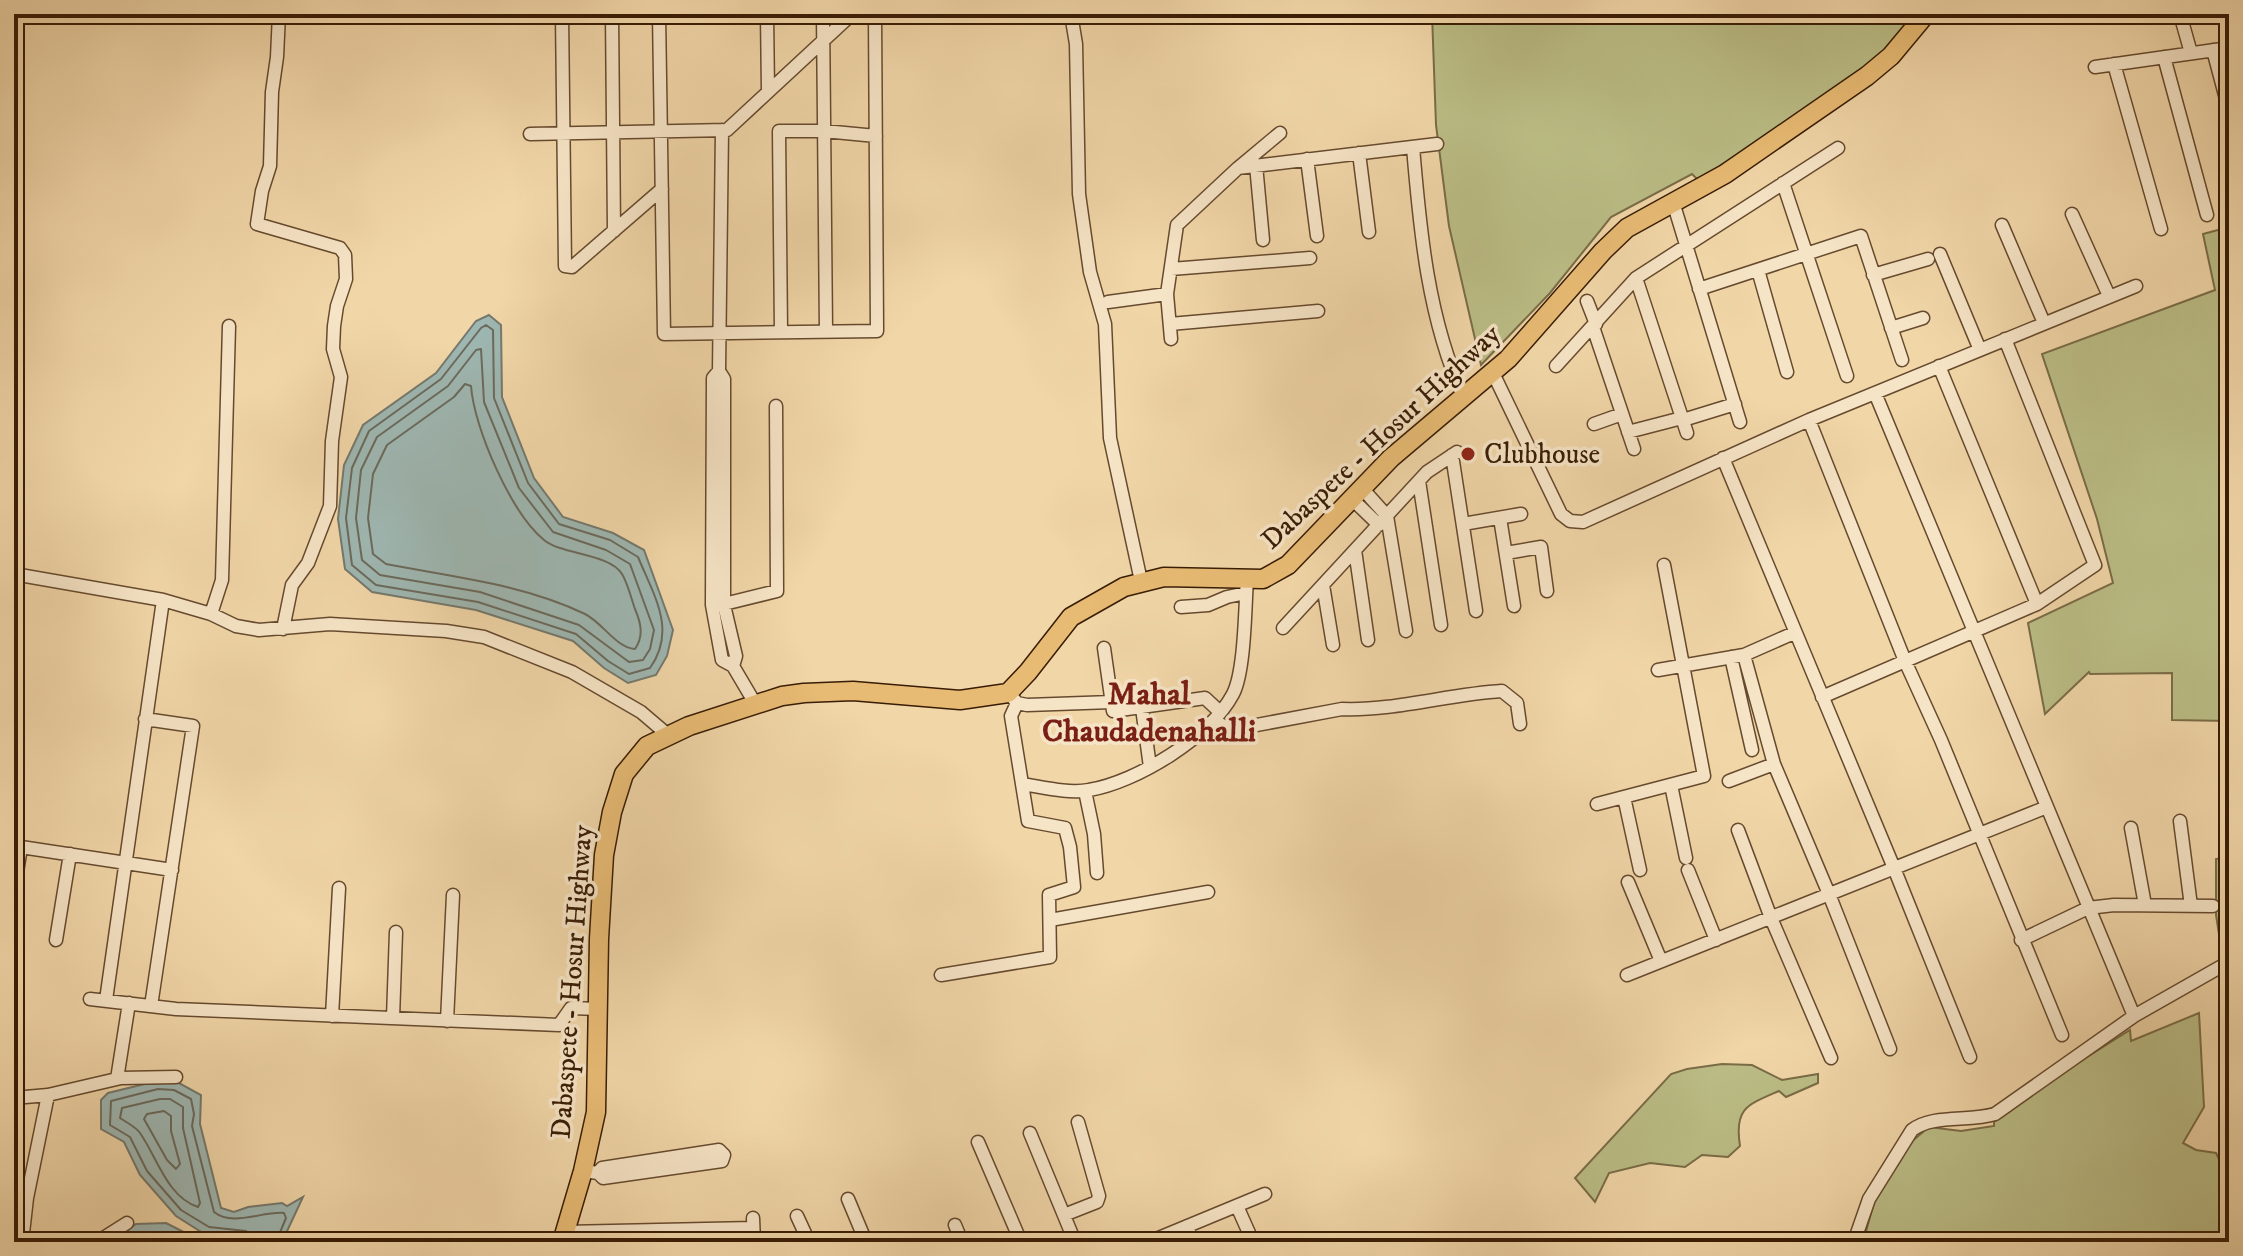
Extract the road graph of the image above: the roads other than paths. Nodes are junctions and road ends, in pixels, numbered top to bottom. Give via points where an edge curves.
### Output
1 (279, 14) edge
2 (562, 14) edge
3 (612, 14) edge
4 (659, 14) edge
5 (767, 14) edge
6 (823, 14) edge
7 (852, 14) edge
8 (875, 14) edge
9 (1071, 14) edge
10 (1926, 14) edge
11 (2180, 14) edge
12 (824, 41) junction
13 (2229, 48) edge
14 (2213, 50) junction
15 (2191, 53) junction
16 (2164, 57) junction
17 (2114, 64) junction
18 (2095, 67) dead end
19 (768, 92) junction
20 (2229, 110) edge
21 (722, 130) junction
22 (824, 131) junction
23 (661, 132) junction
24 (612, 133) junction
25 (1280, 133) dead end
26 (530, 134) dead end
27 (563, 134) junction
28 (876, 136) junction
29 (1437, 144) dead end
30 (1413, 147) junction
31 (1838, 148) dead end
32 (1359, 153) junction
33 (1307, 159) junction
34 (1256, 165) junction
35 (1238, 168) junction
36 (1783, 183) junction
37 (662, 189) junction
38 (1673, 202) junction
39 (2072, 214) dead end
40 (2207, 215) dead end
41 (2002, 225) dead end
42 (2161, 229) dead end
43 (614, 231) junction
44 (1369, 232) dead end
45 (1317, 236) dead end
46 (1263, 240) dead end
47 (1687, 245) junction
48 (1808, 255) junction
49 (1310, 258) dead end
50 (1171, 269) junction
51 (1758, 270) junction
52 (1873, 275) junction
53 (1636, 278) junction
54 (2136, 286) dead end
55 (1699, 289) junction
56 (1167, 294) junction
57 (2109, 296) junction
58 (1587, 301) dead end
59 (1108, 302) dead end
60 (1318, 311) dead end
61 (1923, 318) dead end
62 (2044, 323) junction
63 (1170, 324) junction
64 (229, 326) dead end
65 (1595, 326) junction
66 (1891, 328) junction
67 (781, 332) junction
68 (826, 332) junction
69 (720, 333) junction
70 (1171, 339) dead end
71 (2005, 339) junction
72 (1980, 350) junction
73 (1902, 360) dead end
74 (1556, 366) dead end
75 (1939, 366) junction
76 (1787, 372) dead end
77 (1493, 373) junction
78 (1847, 376) dead end
79 (1875, 393) junction
80 (1464, 398) junction
81 (1735, 404) junction
82 (776, 406) dead end
83 (1622, 414) junction
84 (1682, 419) junction
85 (1809, 420) junction
86 (1740, 422) dead end
87 (1594, 424) dead end
88 (1628, 432) junction
89 (1687, 433) dead end
90 (1634, 449) dead end
91 (1723, 458) junction
92 (1419, 481) junction
93 (1356, 493) junction
94 (1521, 514) dead end
95 (1500, 518) junction
96 (1383, 520) junction
97 (1463, 524) junction
98 (1355, 550) junction
99 (1506, 553) junction
100 (1664, 565) dead end
101 (14, 574) edge
102 (1141, 581) junction
103 (1323, 585) junction
104 (1246, 586) junction
105 (1547, 591) dead end
106 (163, 600) junction
107 (2037, 604) junction
108 (718, 605) junction
109 (1514, 606) dead end
110 (1181, 607) dead end
111 (1476, 611) dead end
112 (211, 614) junction
113 (1441, 625) dead end
114 (1283, 628) dead end
115 (283, 629) junction
116 (1406, 631) dead end
117 (1974, 631) junction
118 (1794, 633) junction
119 (1368, 640) dead end
120 (1333, 645) dead end
121 (1104, 648) dead end
122 (1738, 656) junction
123 (1905, 661) junction
124 (1684, 666) junction
125 (1658, 670) dead end
126 (1822, 697) junction
127 (1013, 698) junction
128 (1112, 702) junction
129 (756, 705) junction
130 (1142, 708) junction
131 (1217, 715) junction
132 (145, 719) junction
133 (1520, 724) dead end
134 (668, 735) junction
135 (1752, 750) dead end
136 (1774, 764) junction
137 (1150, 767) junction
138 (1729, 781) dead end
139 (1022, 784) junction
140 (1671, 785) junction
141 (1085, 791) junction
142 (1624, 797) junction
143 (1597, 804) dead end
144 (2047, 807) junction
145 (2180, 821) dead end
146 (2131, 828) dead end
147 (1738, 830) dead end
148 (1978, 834) junction
149 (70, 854) junction
150 (124, 863) junction
151 (1894, 868) junction
152 (172, 870) junction
153 (1640, 870) dead end
154 (1097, 873) dead end
155 (1628, 882) dead end
156 (339, 888) dead end
157 (14, 891) edge
158 (1208, 892) dead end
159 (1829, 894) junction
160 (453, 895) dead end
161 (2145, 905) junction
162 (2191, 906) junction
163 (2213, 906) dead end
164 (2088, 908) junction
165 (1771, 918) junction
166 (1050, 920) junction
167 (396, 932) dead end
168 (56, 940) dead end
169 (1716, 940) junction
170 (2021, 940) junction
171 (1661, 961) junction
172 (2229, 962) edge
173 (941, 975) dead end
174 (1627, 975) dead end
175 (90, 999) dead end
176 (106, 1000) junction
177 (129, 1003) junction
178 (151, 1006) junction
179 (598, 1009) junction
180 (332, 1016) junction
181 (2134, 1016) junction
182 (393, 1018) junction
183 (447, 1021) junction
184 (2062, 1035) dead end
185 (1890, 1049) dead end
186 (1970, 1057) dead end
187 (1831, 1058) dead end
188 (176, 1077) dead end
189 (117, 1079) junction
190 (48, 1095) junction
191 (14, 1098) edge
192 (1078, 1122) dead end
193 (1030, 1133) dead end
194 (978, 1142) dead end
195 (591, 1172) junction
196 (1265, 1194) dead end
197 (848, 1199) dead end
198 (1237, 1206) junction
199 (1064, 1215) junction
200 (797, 1216) dead end
201 (127, 1223) dead end
202 (955, 1225) dead end
203 (1187, 1226) junction
204 (563, 1237) edge
205 (22, 1242) edge
206 (97, 1242) edge
207 (754, 1242) edge
208 (809, 1242) edge
209 (866, 1242) edge
210 (962, 1242) edge
211 (1021, 1242) edge
212 (1075, 1242) edge
213 (1149, 1242) edge
214 (1193, 1242) edge
215 (1253, 1242) edge
216 (1854, 1242) edge

1 - 115 street via 270,166 257,224 340,248 346,279 334,326 333,349 341,377 330,506 308,563 292,585
2 - 27 street
3 - 24 street
4 - 23 street
5 - 19 street
6 - 12 street
7 - 12 street
8 - 28 street
9 - 102 street via 1079,194 1090,272 1105,324 1110,438
10 - 38 highway, Dabaspete - Hosur Highway via 1867,76 1725,174
11 - 15 street
12 - 19 street
12 - 22 street
13 - 14 street
14 - 15 street
14 - 20 street
15 - 16 street
16 - 17 street
16 - 40 street
17 - 18 street
17 - 42 street
19 - 21 street
21 - 23 street
21 - 69 street
22 - 28 street
22 - 67 street via 779,131
22 - 68 street
23 - 24 street
23 - 37 street
24 - 27 street
24 - 43 street
25 - 35 street
26 - 27 street
27 - 43 street via 565,266 572,267
28 - 68 street via 877,331
29 - 30 street
30 - 32 street
30 - 80 street via 1427,273 1448,363
31 - 36 street
32 - 33 street
32 - 44 street
33 - 34 street
33 - 45 street
34 - 35 street
34 - 46 street
35 - 50 street via 1177,225
36 - 47 street
36 - 48 street
37 - 43 street
37 - 69 street via 664,334
38 - 47 street
38 - 77 highway, Dabaspete - Hosur Highway via 1627,228
39 - 57 street
41 - 62 street
47 - 53 street
47 - 55 street
48 - 51 street
48 - 52 street via 1861,236
48 - 78 street
49 - 50 street
50 - 56 street
51 - 55 street
51 - 76 street
52 - 66 street
52 - 72 street via 1934,256
53 - 65 street
53 - 84 street
54 - 57 street
55 - 81 street
56 - 59 street
56 - 63 street
57 - 62 street
58 - 65 street
60 - 63 street
61 - 66 street
62 - 71 street
63 - 70 street
64 - 112 street via 222,580
65 - 74 street
65 - 83 street
66 - 73 street
67 - 68 street
67 - 69 street
69 - 108 street via 719,371 724,379
71 - 72 street
71 - 107 street via 2095,565
72 - 75 street
75 - 79 street
75 - 107 street
77 - 80 highway, Dabaspete - Hosur Highway
77 - 91 street via 1561,514 1570,521 1583,522
79 - 85 street
79 - 117 street
80 - 93 highway, Dabaspete - Hosur Highway
81 - 84 street
81 - 86 street
82 - 108 street via 777,591
83 - 87 street
83 - 88 street
84 - 88 street
84 - 89 street
85 - 91 street
85 - 123 street
88 - 90 street
91 - 118 street
92 - 96 street
92 - 97 street via 1455,453
92 - 113 street
93 - 96 street
93 - 104 highway, Dabaspete - Hosur Highway via 1288,565
94 - 95 street
95 - 97 street
95 - 99 street
96 - 98 street
96 - 116 street
97 - 111 street
98 - 103 street
98 - 119 street
99 - 105 street via 1541,547
99 - 109 street
100 - 124 street
101 - 106 street
102 - 104 highway, Dabaspete - Hosur Highway via 1164,577
102 - 127 highway, Dabaspete - Hosur Highway via 1071,617
103 - 114 street
103 - 120 street
104 - 110 street via 1208,605
104 - 131 street via 1239,673 1233,694
106 - 112 street
106 - 132 street
107 - 117 street
108 - 129 street via 736,656 733,666
112 - 115 street via 236,626
115 - 134 street via 330,624 484,637 572,672 641,712
117 - 123 street
117 - 144 street
118 - 122 street
118 - 126 street
121 - 128 street
122 - 124 street
122 - 135 street
122 - 136 street
123 - 126 street
123 - 148 street
124 - 125 street
124 - 140 street via 1704,776
126 - 151 street
127 - 128 street via 1027,705
127 - 129 highway, Dabaspete - Hosur Highway via 960,700 830,691 782,696
127 - 139 street
128 - 130 street via 1113,711
129 - 134 highway, Dabaspete - Hosur Highway
130 - 131 street via 1205,698
130 - 137 street
131 - 133 street via 1230,730 1342,709 1502,691 1517,703
131 - 137 street
132 - 150 street
132 - 152 street via 193,726
134 - 179 highway, Dabaspete - Hosur Highway via 634,759 612,812 601,893
136 - 138 street
136 - 159 street
137 - 141 street
139 - 141 street
139 - 166 street via 1028,821 1065,828 1070,847 1074,887 1049,895
140 - 142 street
140 - 169 street via 1687,864
141 - 154 street
142 - 143 street
142 - 153 street
144 - 148 street
144 - 164 street
145 - 162 street
146 - 161 street
147 - 165 street
148 - 151 street
148 - 170 street
149 - 150 street
149 - 157 street via 21,847
149 - 168 street
150 - 152 street
150 - 176 street
151 - 159 street
151 - 186 street
152 - 178 street
155 - 171 street
156 - 180 street
158 - 166 street
159 - 165 street
159 - 185 street
160 - 183 street
161 - 162 street
161 - 164 street
162 - 163 street
164 - 170 street
164 - 181 street
165 - 169 street
165 - 187 street
166 - 173 street via 1050,957
167 - 182 street
169 - 171 street
170 - 184 street
171 - 174 street
172 - 181 street
175 - 176 street
176 - 177 street
177 - 178 street
177 - 189 street
178 - 180 street
179 - 183 street via 571,1008 559,1025
179 - 195 highway, Dabaspete - Hosur Highway
180 - 182 street
181 - 216 street via 1995,1114 1934,1121 1912,1130 1869,1199
182 - 183 street
188 - 189 street
189 - 190 street
190 - 191 street
190 - 205 street
192 - 199 street via 1099,1196 1097,1202
193 - 199 street
194 - 211 street
195 - 195 street via 719,1150 724,1155 722,1161 603,1178
195 - 204 highway, Dabaspete - Hosur Highway
196 - 198 street
197 - 209 street
198 - 203 street
198 - 215 street
199 - 212 street
200 - 208 street
201 - 206 street
202 - 210 street
203 - 213 street
203 - 214 street
204 - 207 street via 753,1223

